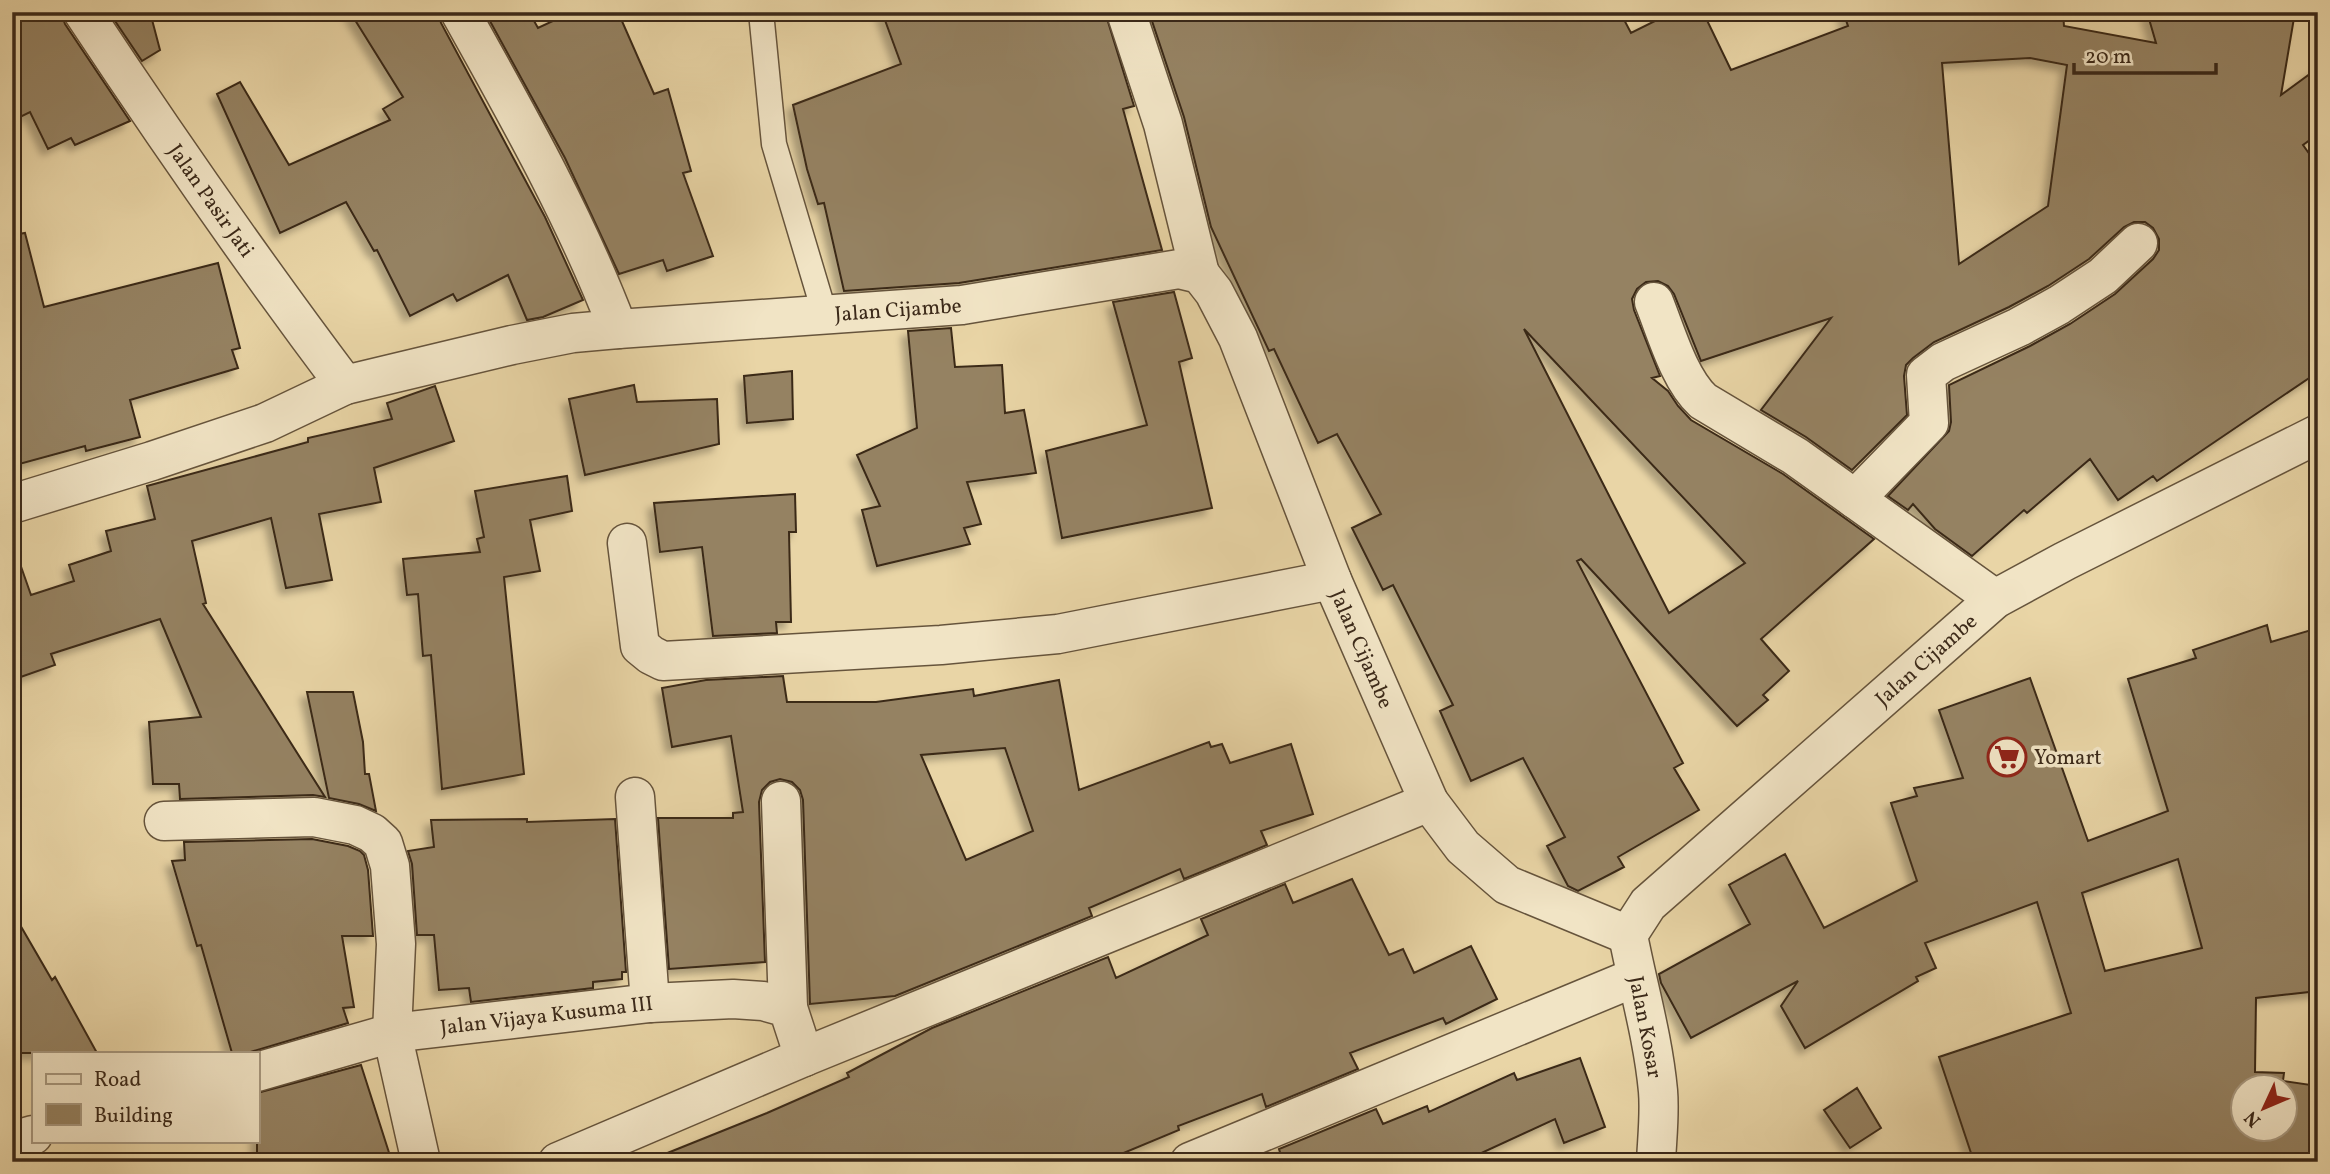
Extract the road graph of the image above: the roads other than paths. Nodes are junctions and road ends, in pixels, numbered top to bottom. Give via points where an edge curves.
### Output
1 (83, 12) edge
2 (460, 12) edge
3 (761, 12) edge
4 (1126, 12) edge
5 (2138, 243) dead end
6 (1200, 274) junction
7 (1654, 302) dead end
8 (825, 315) junction
9 (618, 329) junction
10 (345, 385) junction
11 (2318, 434) edge
12 (1855, 499) junction
13 (12, 504) edge
14 (627, 543) dead end
15 (1332, 580) junction
16 (1995, 599) junction
17 (635, 797) dead end
18 (781, 801) dead end
19 (1429, 802) junction
20 (163, 821) dead end
21 (1628, 935) junction
22 (1636, 977) junction
23 (650, 1003) junction
24 (788, 1008) junction
25 (392, 1033) junction
26 (804, 1057) junction
27 (259, 1071) edge
28 (32, 1135) edge
29 (12, 1141) edge
30 (421, 1162) edge
31 (558, 1162) edge
32 (1190, 1162) edge
33 (1656, 1162) edge

1 - 10 street, Jalan Pasir Jati via 172,146
2 - 9 street via 549,173
3 - 8 lane via 774,144
4 - 6 street via 1163,124
5 - 12 street via 2104,276 2059,305 1943,362 1926,375 1929,423
6 - 8 street, Jalan Cijambe via 1179,269 962,305
6 - 15 street, Jalan Cijambe via 1238,338
7 - 12 street via 1693,392
8 - 9 street, Jalan Cijambe
9 - 10 street, Jalan Cijambe via 512,345
10 - 13 street, Jalan Cijambe via 265,423
11 - 16 street, Jalan Cijambe
12 - 16 street
14 - 15 street via 640,646 663,661 1058,634
15 - 19 street, Jalan Cijambe
16 - 21 street, Jalan Cijambe via 1648,904
17 - 23 street
18 - 24 street
19 - 21 street, Jalan Cijambe via 1463,847 1507,885
19 - 26 street
20 - 25 street via 314,817 355,825 383,843 390,866 396,944
21 - 22 street, Jalan Kosar
22 - 32 street
22 - 33 street, Jalan Kosar via 1650,1028 1658,1094
23 - 24 street, Jalan Vijaya Kusuma III via 763,1000
23 - 25 street, Jalan Vijaya Kusuma III
24 - 26 street
25 - 27 street, Jalan Vijaya Kusuma III
25 - 30 street
26 - 31 street
28 - 29 street

